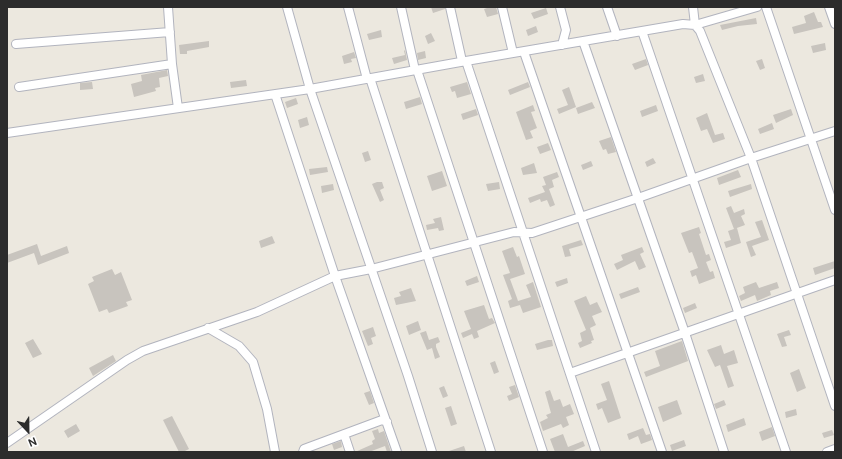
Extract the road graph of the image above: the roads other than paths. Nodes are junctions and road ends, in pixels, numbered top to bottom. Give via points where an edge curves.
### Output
1 (168, 7) edge
2 (287, 7) edge
3 (348, 7) edge
4 (401, 7) edge
5 (450, 7) edge
6 (502, 7) edge
7 (560, 7) edge
8 (607, 7) edge
9 (693, 7) edge
10 (757, 7) edge
11 (766, 7) edge
12 (829, 7) edge
13 (835, 24) edge
14 (695, 25) junction
15 (642, 31) junction
16 (170, 32) junction
17 (616, 36) junction
18 (583, 41) junction
19 (16, 44) dead end
20 (562, 45) junction
21 (524, 52) junction
22 (513, 53) junction
23 (464, 61) junction
24 (172, 64) junction
25 (416, 70) junction
26 (368, 78) junction
27 (19, 87) dead end
28 (310, 89) junction
29 (275, 94) junction
30 (178, 108) junction
31 (835, 131) edge
32 (7, 133) edge
33 (811, 139) junction
34 (751, 158) junction
35 (693, 178) junction
36 (638, 198) junction
37 (835, 210) edge
38 (582, 217) junction
39 (523, 232) junction
40 (474, 242) junction
41 (426, 254) junction
42 (371, 269) junction
43 (334, 276) junction
44 (835, 280) edge
45 (797, 293) junction
46 (739, 313) junction
47 (208, 328) junction
48 (685, 333) junction
49 (628, 351) junction
50 (570, 373) junction
51 (835, 406) edge
52 (387, 422) junction
53 (344, 434) junction
54 (7, 443) edge
55 (835, 449) edge
56 (275, 452) edge
57 (303, 452) edge
58 (350, 452) edge
59 (397, 452) edge
60 (432, 452) edge
61 (491, 452) edge
62 (543, 452) edge
63 (596, 452) edge
64 (662, 452) edge
65 (724, 452) edge
66 (786, 452) edge
67 (827, 452) edge

1 - 16 street
2 - 28 street
3 - 26 street
4 - 25 street
5 - 23 street
6 - 22 street
7 - 20 street via 566,30
8 - 17 street
9 - 14 street
10 - 14 street
11 - 33 street
12 - 13 street
14 - 15 street via 683,24
14 - 34 street via 700,31
15 - 17 street
15 - 35 street
16 - 19 street
16 - 24 street
17 - 18 street
18 - 20 street
18 - 36 street
20 - 21 street
21 - 22 street
21 - 38 street
22 - 23 street
23 - 25 street
23 - 39 street
24 - 27 street
24 - 30 street
25 - 26 street
25 - 40 street
26 - 28 street
26 - 41 street
28 - 29 street
28 - 42 street
29 - 30 street
29 - 43 street
30 - 32 street
31 - 33 street
33 - 34 street
33 - 37 street
34 - 35 street
34 - 45 street
35 - 36 street
35 - 46 street
36 - 38 street
36 - 48 street
38 - 39 street via 532,233
38 - 49 street
39 - 40 street
39 - 50 street
40 - 41 street
40 - 62 street
41 - 42 street
41 - 61 street
42 - 43 street
42 - 60 street
43 - 47 street via 257,312
43 - 52 street
44 - 45 street
45 - 46 street
45 - 51 street
46 - 48 street
46 - 66 street
47 - 54 street via 165,342 127,360
47 - 56 street via 239,346 253,362 267,408
48 - 49 street
48 - 65 street
49 - 50 street
49 - 64 street
50 - 63 street
52 - 53 street via 382,420
52 - 59 street
53 - 57 street via 304,449
53 - 58 street
55 - 67 street

